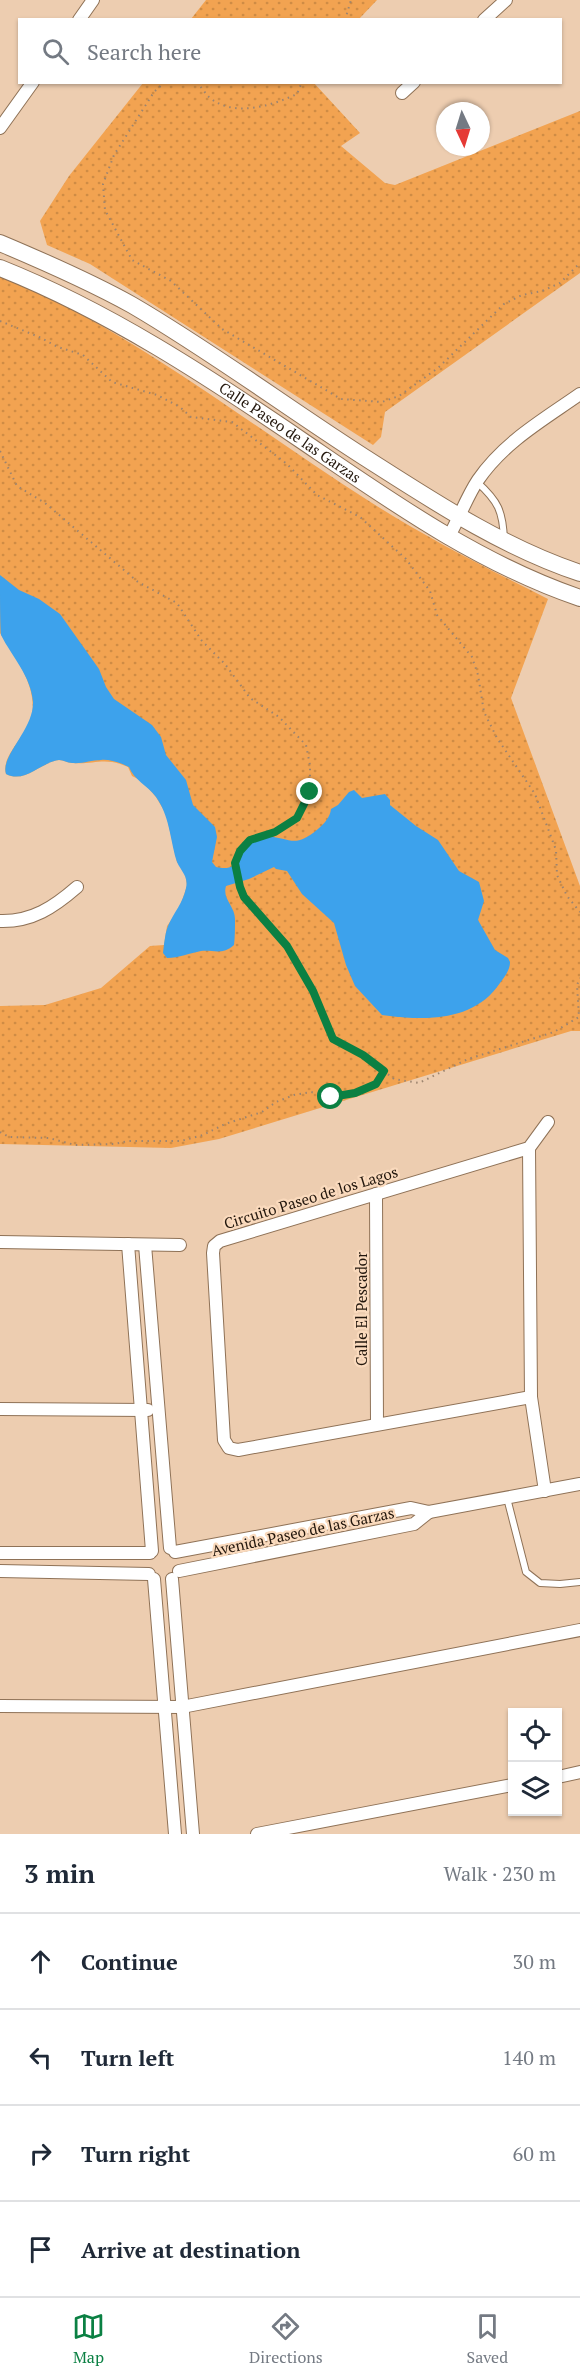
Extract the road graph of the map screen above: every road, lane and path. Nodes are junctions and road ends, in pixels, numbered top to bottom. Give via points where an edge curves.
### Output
1 (93, 0) edge
2 (351, 0) edge
3 (506, 0) edge
4 (80, 18) edge
5 (346, 18) edge
6 (486, 18) edge
7 (32, 84) edge
8 (163, 84) edge
9 (199, 84) edge
10 (301, 84) edge
11 (412, 84) edge
12 (402, 93) dead end
13 (0, 128) edge
14 (0, 243) edge
15 (580, 263) edge
16 (0, 268) edge
17 (0, 321) edge
18 (580, 394) edge
19 (0, 451) edge
20 (477, 482) junction
21 (460, 517) junction
22 (448, 538) junction
23 (504, 540) junction
24 (580, 573) edge
25 (580, 598) edge
26 (76, 887) dead end
27 (580, 912) edge
28 (0, 921) edge
29 (580, 978) edge
30 (580, 1017) edge
31 (384, 1071) junction
32 (548, 1122) dead end
33 (0, 1132) edge
34 (529, 1148) junction
35 (376, 1194) junction
36 (0, 1242) edge
37 (128, 1244) junction
38 (145, 1245) junction
39 (180, 1245) dead end
40 (531, 1397) junction
41 (0, 1409) edge
42 (158, 1409) junction
43 (141, 1411) junction
44 (377, 1423) junction
45 (580, 1484) edge
46 (545, 1491) junction
47 (507, 1498) junction
48 (429, 1512) junction
49 (172, 1550) junction
50 (0, 1552) edge
51 (151, 1552) junction
52 (0, 1571) edge
53 (175, 1575) junction
54 (152, 1577) junction
55 (580, 1582) edge
56 (580, 1630) edge
57 (0, 1706) edge
58 (183, 1707) junction
59 (166, 1708) junction
60 (580, 1772) edge
61 (562, 1775) edge
62 (508, 1786) edge
63 (175, 1834) edge
64 (193, 1834) edge
65 (257, 1834) edge

1 - 4 street
2 - 5 path
3 - 6 street
7 - 13 street
8 - 15 path via 114,155 103,184 105,210 132,260 171,281 222,329 341,399 382,402 399,396 438,368 504,304 560,283
9 - 10 path via 209,97 229,108 281,102 297,94
11 - 12 street
14 - 21 street, Calle Paseo de las Garzas via 62,269 132,306
16 - 22 street, Calle Paseo de las Garzas via 113,321
17 - 27 path via 83,355 112,382 157,395 191,417 232,422 287,464 317,495 360,517 406,560 430,591 437,615 472,657 484,711 497,738 535,794 556,850 557,875
18 - 20 street via 512,441
19 - 31 path via 17,486 45,503 138,582 177,603 202,641 225,664 250,699 279,717 306,745 310,792 297,818 275,832 250,840 240,851 235,863 240,887 244,897 287,946 313,991 333,1039
20 - 21 street
20 - 23 lane via 495,498 503,518
21 - 22 street
21 - 23 street, Calle Paseo de las Garzas
22 - 25 street, Calle Paseo de las Garzas via 542,585
23 - 24 street, Calle Paseo de las Garzas
26 - 28 street via 41,913
29 - 30 path
30 - 31 path via 554,1032 468,1059 419,1083 394,1079
31 - 33 path via 376,1084 355,1093 331,1097 311,1092 294,1095 262,1112 181,1141 75,1145 49,1138 9,1137
32 - 34 street
34 - 35 street, Circuito Paseo de los Lagos
34 - 40 street
35 - 44 street, Calle El Pescador
35 - 44 street, Circuito Paseo de los Lagos via 220,1241 213,1253 224,1440 229,1448
36 - 37 street
37 - 38 street
37 - 43 street
38 - 39 street
38 - 42 street
40 - 44 street, Circuito Paseo de los Lagos
40 - 46 street
41 - 43 street
42 - 43 street
42 - 49 street
43 - 51 street
45 - 46 street, Avenida Paseo de las Garzas
46 - 47 street, Avenida Paseo de las Garzas
47 - 48 street, Avenida Paseo de las Garzas
47 - 55 lane via 526,1572 540,1583
48 - 49 street, Avenida Paseo de las Garzas via 411,1508
48 - 53 street, Avenida Paseo de las Garzas via 414,1524
49 - 51 street via 158,1548
49 - 53 street via 179,1558
50 - 51 street
51 - 54 street via 146,1560
52 - 54 street
53 - 54 street via 163,1582
53 - 58 street
54 - 59 street
56 - 58 street
57 - 59 street
58 - 59 street
58 - 64 street
59 - 63 street
60 - 61 street
62 - 65 street

